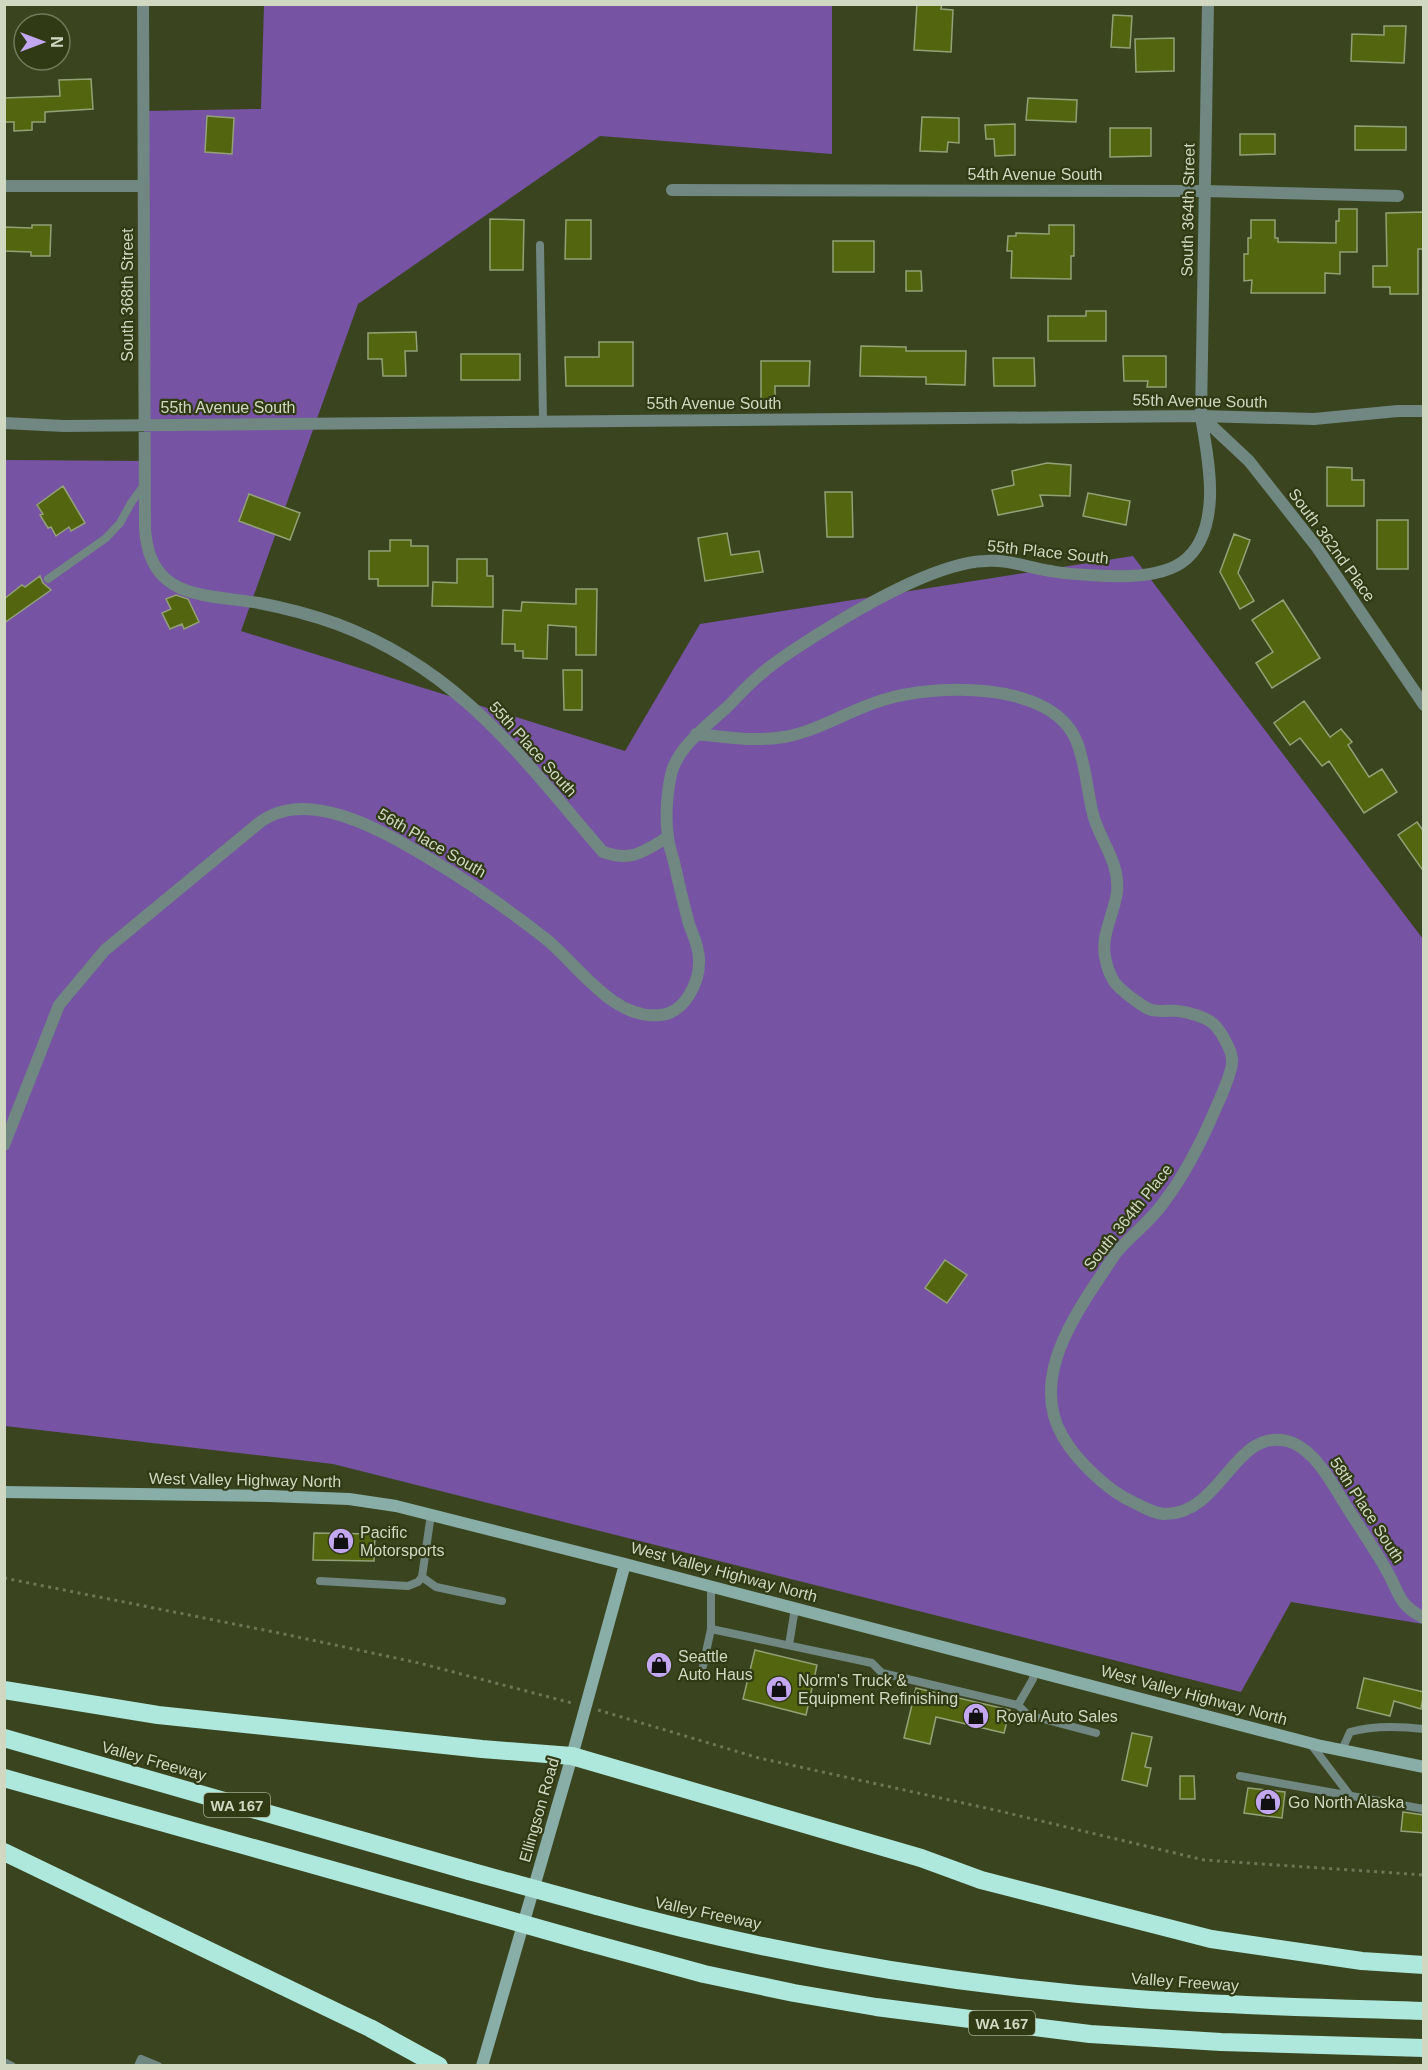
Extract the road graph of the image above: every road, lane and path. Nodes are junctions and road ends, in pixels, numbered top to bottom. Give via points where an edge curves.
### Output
1 (143, 4) edge
2 (1208, 4) edge
3 (4, 186) edge
4 (143, 186) junction
5 (672, 190) dead end
6 (1205, 190) junction
7 (1398, 196) dead end
8 (540, 245) dead end
9 (1424, 411) edge
10 (1202, 416) junction
11 (543, 421) junction
12 (4, 423) edge
13 (144, 424) junction
14 (144, 485) junction
15 (48, 579) dead end
16 (165, 580) joint
17 (1424, 705) edge
18 (696, 734) junction
19 (668, 837) junction
20 (4, 1145) edge
21 (4, 1492) edge
22 (1119, 1496) joint
23 (431, 1514) junction
24 (625, 1564) junction
25 (422, 1577) junction
26 (4, 1578) edge
27 (320, 1581) dead end
28 (711, 1586) junction
29 (502, 1601) dead end
30 (795, 1608) junction
31 (1424, 1618) edge
32 (711, 1629) junction
33 (789, 1645) junction
34 (703, 1666) dead end
35 (1034, 1671) junction
36 (4, 1690) edge
37 (1018, 1705) junction
38 (586, 1707) junction
39 (1424, 1729) edge
40 (1096, 1733) dead end
41 (4, 1738) edge
42 (1310, 1743) junction
43 (1342, 1750) junction
44 (572, 1756) junction
45 (1424, 1767) edge
46 (1240, 1776) dead end
47 (4, 1778) edge
48 (1351, 1797) junction
49 (1424, 1809) edge
50 (4, 1852) edge
51 (1424, 1875) edge
52 (1424, 1965) edge
53 (1424, 2011) edge
54 (1424, 2048) edge
55 (4, 2062) edge
56 (12, 2066) edge
57 (138, 2066) edge
58 (158, 2066) edge
59 (439, 2066) edge
60 (482, 2066) edge

1 - 4 street, South 368th Street
2 - 6 street, South 364th Street
3 - 4 street
4 - 13 street, South 368th Street
5 - 6 street, 54th Avenue South
6 - 7 street, 54th Avenue South
6 - 10 street, South 364th Street
8 - 11 lane
9 - 10 street, 55th Avenue South via 1314,419
10 - 11 street, 55th Avenue South
10 - 17 street, South 362nd Place via 1249,461 1316,546
10 - 18 street, 55th Place South via 1210,503 1198,542 1178,566 1159,573 1122,576 1051,572 996,561 955,566 873,602 809,639 753,680
11 - 13 street, 55th Avenue South
12 - 13 street, 55th Avenue South
13 - 14 street, South 368th Street
14 - 15 lane via 106,538
14 - 16 street, South 368th Street via 146,544 153,564
16 - 19 street, 55th Place South via 192,593 259,603 336,624 423,667 503,735 603,852 618,857 640,854
18 - 19 street, 56th Place South via 673,767
18 - 22 street, South 364th Place via 784,737 884,699 921,692 968,690 1003,693 1033,702 1065,724 1076,739 1095,823 1115,866 1117,892 1104,958 1116,985 1149,1010 1183,1011 1213,1023 1225,1039 1232,1060 1224,1090 1188,1168 1161,1207 1117,1253 1077,1312 1054,1363 1052,1399 1060,1433 1074,1453
19 - 20 street, 56th Place South via 699,964 687,998 673,1011 656,1015 616,1004 550,942 508,910 385,833 321,812 289,810 272,814 105,950 59,1005
21 - 23 main road, West Valley Highway North via 349,1499
22 - 31 street, 58th Place South via 1161,1515 1182,1512 1218,1487 1248,1450 1260,1442 1290,1441 1320,1465 1388,1572 1399,1599
23 - 24 main road, West Valley Highway North
23 - 25 lane
24 - 28 main road, West Valley Highway North
24 - 38 main road, Ellingson Road
25 - 27 lane via 408,1586
25 - 29 lane via 436,1587
26 - 38 path via 419,1663
28 - 30 main road, West Valley Highway North
28 - 32 lane
30 - 33 lane
30 - 35 main road, West Valley Highway North
32 - 33 lane
32 - 34 lane
33 - 37 lane via 872,1663 882,1673
35 - 37 lane
35 - 42 main road, West Valley Highway North
36 - 44 highway via 158,1715
37 - 40 lane via 1028,1716
38 - 44 main road, Ellingson Road
38 - 51 path via 759,1758 1204,1860
39 - 43 lane via 1363,1728 1350,1732
41 - 53 highway, Valley Freeway / WA 167, bridge via 597,1906 833,1959 1065,1992 1200,2003
42 - 43 main road, West Valley Highway North
42 - 48 lane
43 - 45 main road, West Valley Highway North
44 - 52 highway via 921,1858 981,1880 1211,1939 1362,1961
44 - 60 main road, Ellingson Road
46 - 48 lane
47 - 54 highway, WA 167, bridge via 704,1974 794,1993 1090,2034 1209,2042
48 - 49 lane
50 - 59 highway via 327,2007
55 - 56 lane
57 - 58 lane via 141,2059

